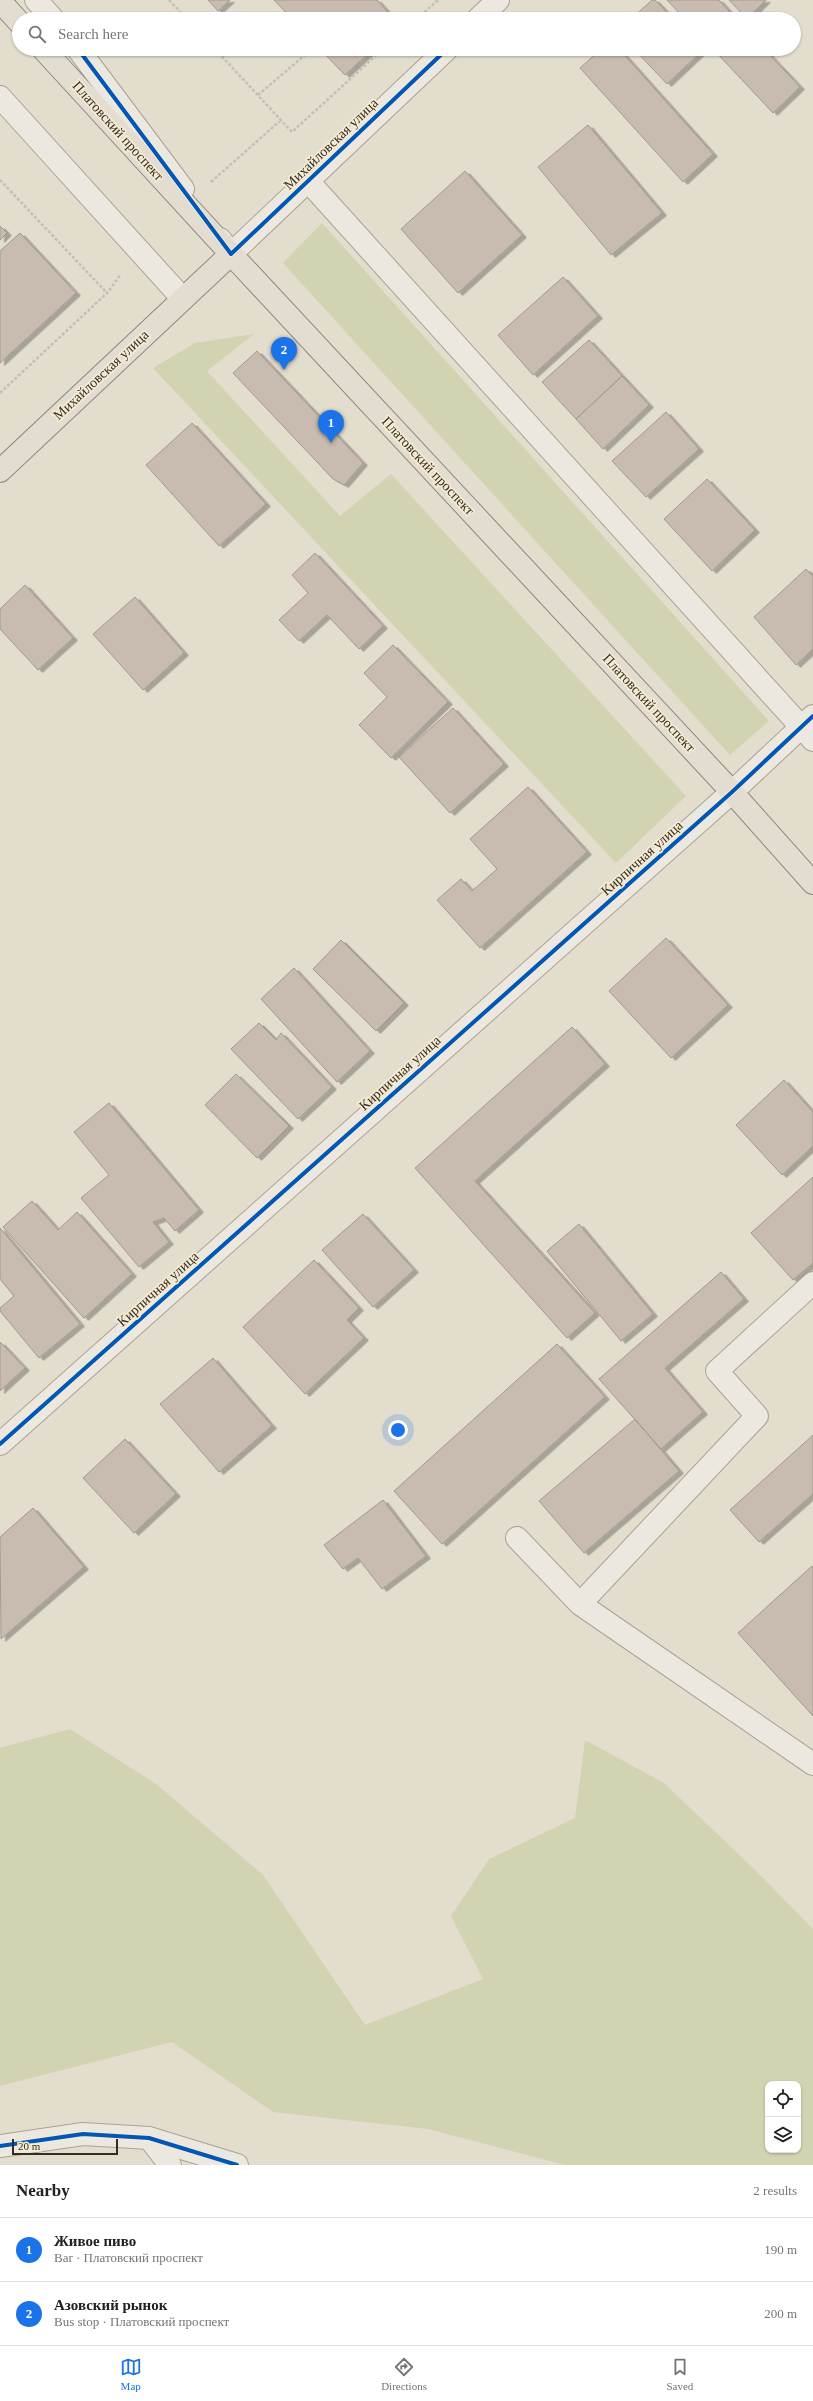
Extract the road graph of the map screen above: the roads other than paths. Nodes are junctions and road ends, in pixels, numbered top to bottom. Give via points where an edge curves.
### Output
1 (36, 0) edge
2 (498, 0) edge
3 (0, 2) edge
4 (47, 12) edge
5 (485, 12) edge
6 (12, 15) edge
7 (49, 56) edge
8 (83, 56) edge
9 (440, 56) edge
10 (0, 97) edge
11 (308, 181) junction
12 (231, 254) junction
13 (183, 299) junction
14 (0, 471) edge
15 (809, 728) edge
16 (732, 792) junction
17 (813, 883) edge
18 (813, 1283) edge
19 (0, 1444) edge
20 (517, 1538) dead end
21 (580, 1604) junction
22 (813, 1764) edge
23 (149, 2138) junction
24 (0, 2146) edge
25 (170, 2165) edge
26 (237, 2165) edge

1 - 4 street
2 - 5 street
3 - 6 main road
7 - 12 main road, Платовский проспект
8 - 12 street
9 - 11 street, Михайловская улица
10 - 13 street
11 - 12 street, Михайловская улица
11 - 15 street
12 - 13 main road, Михайловская улица
12 - 16 main road, Платовский проспект
13 - 14 main road, Михайловская улица
15 - 16 street, Кирпичная улица
16 - 17 main road, Платовский проспект
16 - 19 street, Кирпичная улица
18 - 21 street via 717,1371 757,1416
20 - 21 street
21 - 22 street
23 - 24 street via 83,2134
23 - 25 street
23 - 26 street

